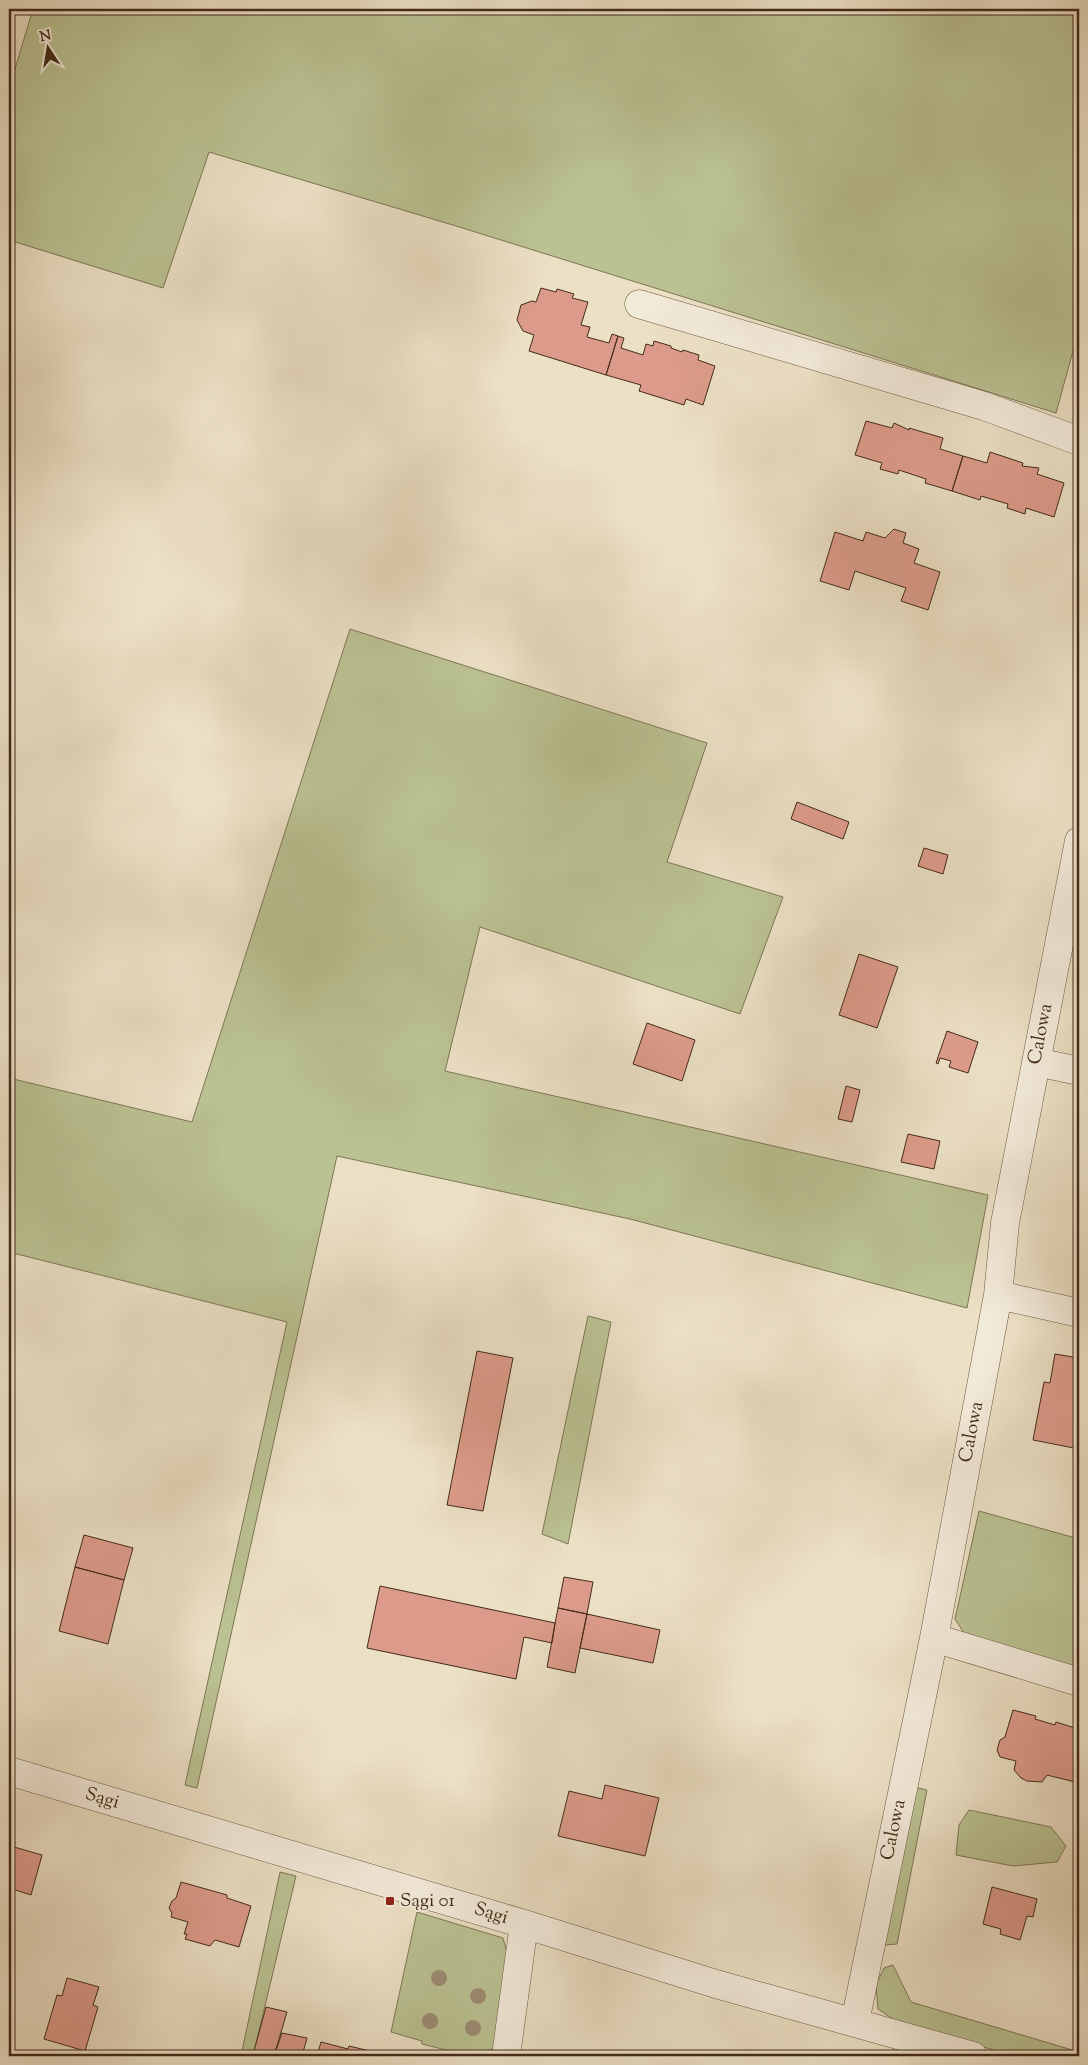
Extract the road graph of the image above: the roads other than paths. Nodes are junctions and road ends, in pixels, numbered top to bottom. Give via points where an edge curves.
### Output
1 (639, 304) dead end
2 (1079, 442) edge
3 (1079, 841) edge
4 (1036, 1062) junction
5 (1079, 1071) edge
6 (998, 1295) junction
7 (1079, 1313) edge
8 (934, 1638) junction
9 (1079, 1682) edge
10 (9, 1771) edge
11 (524, 1924) junction
12 (854, 2022) junction
13 (506, 2056) edge
14 (973, 2056) edge

1 - 2 street via 984,406
3 - 4 street, Calowa
4 - 5 street
4 - 6 street, Calowa via 1005,1223
6 - 7 street
6 - 8 street, Calowa
8 - 9 street
8 - 12 street, Calowa
10 - 11 street, Sągi
11 - 12 street, Sągi via 716,1984
11 - 13 street
12 - 14 street, Sągi

